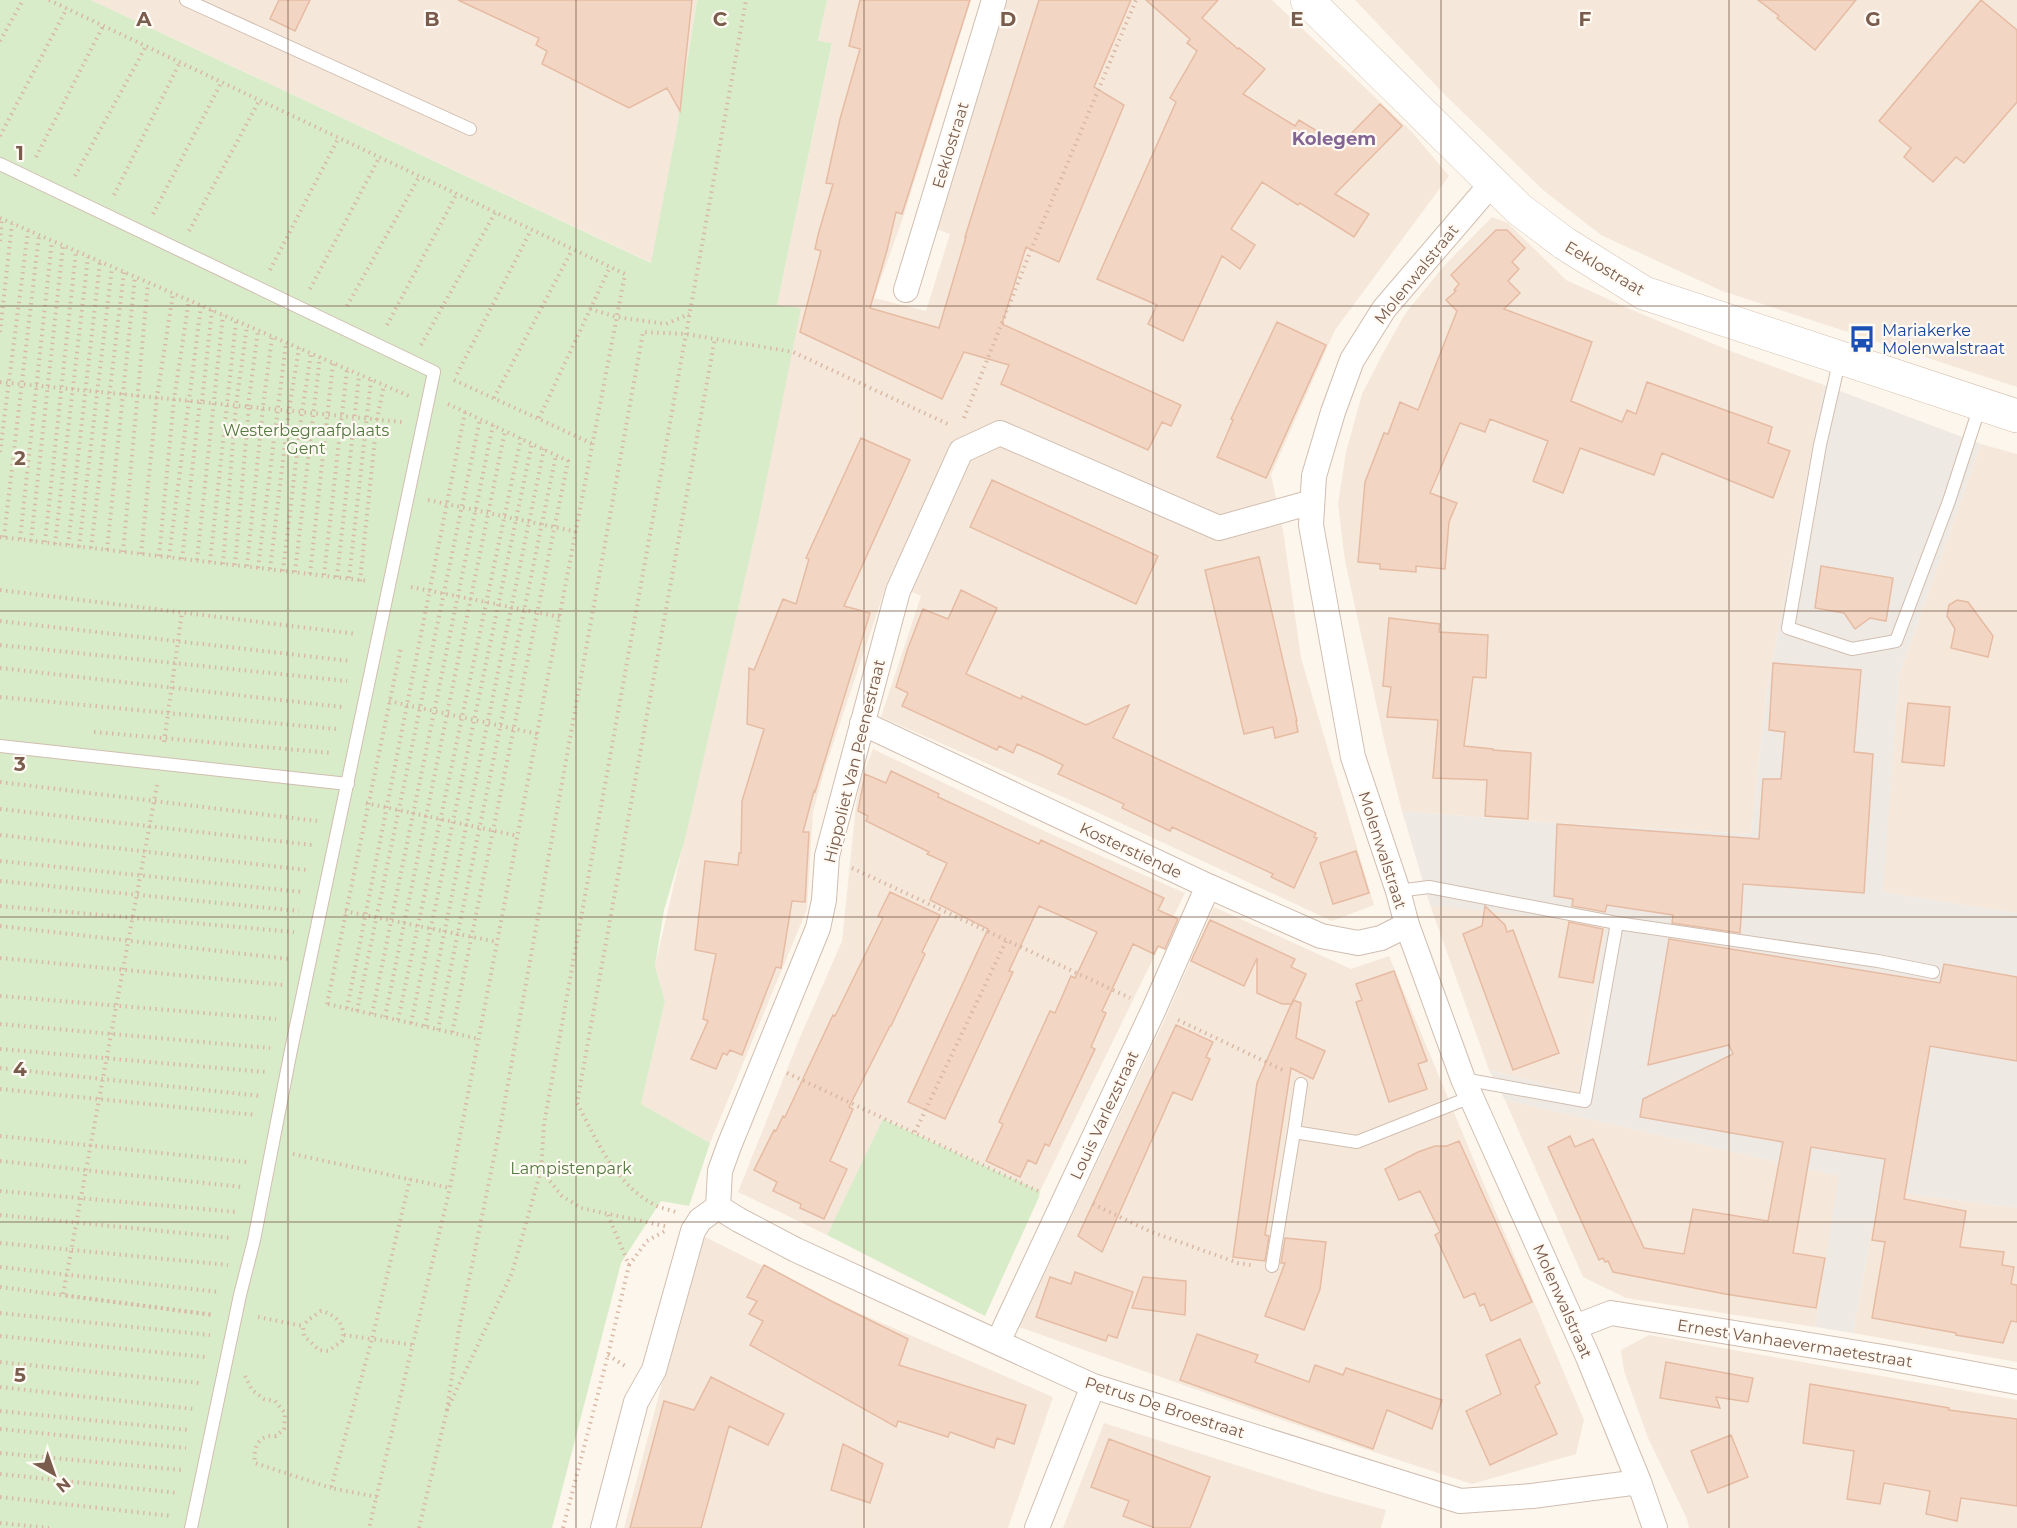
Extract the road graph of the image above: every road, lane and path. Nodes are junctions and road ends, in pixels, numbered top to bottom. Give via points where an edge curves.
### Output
1 (23, 0) edge
2 (49, 0) edge
3 (186, 0) edge
4 (746, 0) edge
5 (994, 0) edge
6 (1136, 0) edge
7 (1307, 0) edge
8 (67, 8) junction
9 (103, 26) junction
10 (0, 41) edge
11 (146, 46) junction
12 (179, 64) junction
13 (221, 83) junction
14 (259, 102) junction
15 (470, 129) dead end
16 (0, 136) edge
17 (338, 139) junction
18 (379, 158) junction
19 (0, 164) edge
20 (26, 177) junction
21 (419, 177) junction
22 (1492, 183) junction
23 (64, 195) junction
24 (456, 195) junction
25 (495, 213) junction
26 (104, 215) junction
27 (1, 219) edge
28 (12, 224) junction
29 (531, 230) junction
30 (28, 231) junction
31 (143, 233) junction
32 (39, 236) junction
33 (0, 241) edge
34 (52, 241) junction
35 (63, 246) junction
36 (179, 250) junction
37 (572, 250) junction
38 (76, 251) junction
39 (88, 257) junction
40 (100, 262) junction
41 (112, 267) junction
42 (610, 267) junction
43 (124, 272) junction
44 (135, 277) junction
45 (148, 283) junction
46 (260, 289) junction
47 (906, 290) dead end
48 (173, 294) junction
49 (189, 300) junction
50 (201, 306) junction
51 (300, 308) junction
52 (590, 309) junction
53 (212, 310) junction
54 (689, 314) junction
55 (223, 315) junction
56 (617, 317) junction
57 (236, 321) junction
58 (247, 326) junction
59 (337, 326) junction
60 (258, 331) junction
61 (0, 332) edge
62 (686, 334) junction
63 (272, 337) junction
64 (715, 338) junction
65 (286, 343) junction
66 (377, 344) junction
67 (299, 348) junction
68 (311, 354) junction
69 (320, 357) junction
70 (1840, 357) junction
71 (412, 361) junction
72 (333, 363) junction
73 (347, 370) junction
74 (434, 372) junction
75 (359, 376) junction
76 (371, 380) junction
77 (453, 380) junction
78 (0, 382) edge
79 (9, 383) junction
80 (22, 384) junction
81 (36, 385) junction
82 (384, 385) junction
83 (48, 387) junction
84 (61, 388) junction
85 (73, 389) junction
86 (86, 390) junction
87 (98, 391) junction
88 (110, 392) junction
89 (123, 394) junction
90 (137, 395) junction
91 (157, 397) junction
92 (494, 398) junction
93 (174, 399) junction
94 (188, 400) junction
95 (429, 400) junction
96 (201, 401) junction
97 (214, 402) junction
98 (227, 404) junction
99 (236, 405) junction
100 (451, 405) junction
101 (1981, 405) junction
102 (249, 406) junction
103 (263, 407) junction
104 (277, 409) junction
105 (289, 410) junction
106 (302, 411) junction
107 (314, 412) junction
108 (465, 412) junction
109 (328, 414) junction
110 (342, 416) junction
111 (449, 416) dead end
112 (2017, 416) edge
113 (354, 417) junction
114 (366, 418) junction
115 (538, 418) junction
116 (377, 419) junction
117 (480, 419) junction
118 (423, 423) junction
119 (493, 425) junction
120 (505, 431) junction
121 (521, 438) junction
122 (965, 438) junction
123 (532, 443) junction
124 (593, 444) junction
125 (544, 449) junction
126 (0, 452) edge
127 (556, 455) junction
128 (433, 490) dead end
129 (408, 496) junction
130 (431, 501) junction
131 (1312, 502) junction
132 (447, 504) junction
133 (461, 508) junction
134 (475, 510) junction
135 (488, 513) junction
136 (504, 517) junction
137 (516, 519) junction
138 (529, 522) junction
139 (542, 525) junction
140 (555, 527) junction
141 (577, 532) junction
142 (2, 537) edge
143 (20, 539) junction
144 (31, 541) junction
145 (45, 542) junction
146 (55, 544) junction
147 (68, 545) junction
148 (79, 546) junction
149 (91, 548) junction
150 (107, 550) junction
151 (123, 552) junction
152 (141, 554) junction
153 (159, 556) junction
154 (169, 557) junction
155 (182, 559) junction
156 (197, 560) junction
157 (210, 562) junction
158 (223, 564) junction
159 (235, 565) junction
160 (247, 566) junction
161 (258, 568) junction
162 (270, 569) junction
163 (283, 571) junction
164 (295, 572) junction
165 (310, 574) junction
166 (324, 575) junction
167 (337, 577) junction
168 (415, 577) dead end
169 (349, 578) junction
170 (360, 581) junction
171 (390, 583) junction
172 (413, 588) junction
173 (0, 590) edge
174 (429, 591) junction
175 (444, 594) junction
176 (457, 597) junction
177 (471, 599) junction
178 (486, 602) junction
179 (498, 605) junction
180 (512, 607) junction
181 (524, 610) junction
182 (182, 612) junction
183 (537, 612) junction
184 (560, 617) junction
185 (0, 621) edge
186 (379, 636) junction
187 (178, 641) junction
188 (0, 645) edge
189 (401, 645) dead end
190 (175, 663) junction
191 (373, 664) junction
192 (0, 668) edge
193 (171, 688) junction
194 (368, 690) junction
195 (0, 696) edge
196 (390, 702) junction
197 (407, 705) junction
198 (420, 708) junction
199 (363, 710) junction
200 (434, 711) junction
201 (168, 713) junction
202 (447, 714) junction
203 (462, 717) junction
204 (474, 720) junction
205 (488, 723) junction
206 (862, 723) junction
207 (501, 726) junction
208 (514, 729) junction
209 (88, 731) dead end
210 (358, 731) junction
211 (538, 734) junction
212 (164, 738) junction
213 (0, 746) edge
214 (353, 755) junction
215 (161, 764) junction
216 (0, 782) edge
217 (348, 784) junction
218 (345, 798) junction
219 (154, 801) junction
220 (369, 804) junction
221 (386, 807) junction
222 (0, 808) edge
223 (399, 810) junction
224 (413, 813) junction
225 (426, 816) junction
226 (440, 819) junction
227 (453, 822) junction
228 (339, 823) junction
229 (466, 825) junction
230 (149, 826) junction
231 (479, 828) junction
232 (493, 831) junction
233 (0, 835) edge
234 (518, 836) junction
235 (333, 847) junction
236 (145, 851) junction
237 (0, 861) edge
238 (329, 872) junction
239 (140, 875) junction
240 (0, 881) edge
241 (883, 884) dead end
242 (1208, 886) junction
243 (1398, 891) junction
244 (325, 894) junction
245 (137, 895) junction
246 (0, 906) edge
247 (321, 910) junction
248 (346, 912) junction
249 (365, 915) junction
250 (376, 917) junction
251 (132, 918) junction
252 (391, 920) junction
253 (404, 923) junction
254 (1617, 923) junction
255 (418, 925) junction
256 (1407, 925) junction
257 (0, 927) edge
258 (430, 928) junction
259 (444, 930) junction
260 (458, 933) junction
261 (316, 934) junction
262 (472, 935) junction
263 (128, 941) junction
264 (1006, 941) junction
265 (497, 942) junction
266 (0, 958) edge
267 (310, 961) junction
268 (123, 969) junction
269 (1933, 972) dead end
270 (304, 993) junction
271 (0, 996) edge
272 (327, 1004) junction
273 (116, 1006) junction
274 (346, 1008) junction
275 (1154, 1009) junction
276 (357, 1011) junction
277 (372, 1014) junction
278 (385, 1017) junction
279 (398, 1020) junction
280 (298, 1021) junction
281 (411, 1023) junction
282 (0, 1024) edge
283 (425, 1026) junction
284 (438, 1030) junction
285 (452, 1033) junction
286 (111, 1034) junction
287 (479, 1039) junction
288 (0, 1049) edge
289 (291, 1050) junction
290 (106, 1058) junction
291 (764, 1062) junction
292 (0, 1068) edge
293 (287, 1073) junction
294 (103, 1079) junction
295 (1301, 1084) joint
296 (1467, 1088) junction
297 (0, 1089) edge
298 (282, 1098) junction
299 (99, 1099) junction
300 (278, 1117) junction
301 (915, 1132) junction
302 (1294, 1132) junction
303 (0, 1136) edge
304 (91, 1145) junction
305 (272, 1149) junction
306 (0, 1161) edge
307 (269, 1164) junction
308 (86, 1170) junction
309 (541, 1170) junction
310 (410, 1179) junction
311 (450, 1188) junction
312 (264, 1190) junction
313 (0, 1191) edge
314 (81, 1198) junction
315 (1065, 1198) junction
316 (259, 1214) junction
317 (608, 1214) junction
318 (0, 1215) edge
319 (703, 1219) junction
320 (76, 1223) junction
321 (254, 1240) junction
322 (0, 1244) edge
323 (71, 1250) junction
324 (628, 1265) junction
325 (1272, 1266) joint
326 (0, 1267) edge
327 (246, 1267) junction
328 (67, 1275) junction
329 (0, 1287) edge
330 (240, 1295) junction
331 (0, 1314) edge
332 (236, 1315) junction
333 (303, 1326) junction
334 (1575, 1327) junction
335 (344, 1335) junction
336 (0, 1336) edge
337 (231, 1337) junction
338 (372, 1339) junction
339 (998, 1342) junction
340 (413, 1345) junction
341 (226, 1359) junction
342 (0, 1362) edge
343 (243, 1371) dead end
344 (2017, 1382) edge
345 (221, 1386) junction
346 (1093, 1386) junction
347 (0, 1387) edge
348 (0, 1410) edge
349 (447, 1410) junction
350 (216, 1411) junction
351 (0, 1429) edge
352 (211, 1433) junction
353 (207, 1450) junction
354 (0, 1453) edge
355 (203, 1472) junction
356 (0, 1474) edge
357 (1639, 1482) junction
358 (331, 1488) junction
359 (198, 1496) junction
360 (0, 1497) edge
361 (377, 1497) junction
362 (0, 1523) edge
363 (192, 1523) edge
364 (49, 1528) edge
365 (369, 1528) edge
366 (419, 1528) edge
367 (563, 1528) edge
368 (603, 1528) edge
369 (1037, 1528) edge
370 (1655, 1528) edge

1 - 10 path
2 - 8 path
3 - 15 lane
4 - 54 path
5 - 47 street, Eeklostraat
6 - 122 path via 1033,244
7 - 22 street, Eeklostraat
8 - 9 path
8 - 16 path
9 - 11 path
9 - 20 path
11 - 12 path
11 - 23 path
12 - 13 path
12 - 26 path
13 - 14 path
13 - 31 path
14 - 17 path
14 - 36 path
17 - 18 path
17 - 46 path
18 - 21 path
18 - 51 path
19 - 20 lane
20 - 23 lane
21 - 24 path
21 - 59 path
22 - 70 street, Eeklostraat via 1563,243 1644,293
22 - 131 street, Molenwalstraat via 1384,309 1352,360 1314,476
23 - 26 lane
24 - 25 path
24 - 66 path
25 - 29 path
25 - 71 path
26 - 31 lane
27 - 28 path
27 - 33 path
28 - 30 path
28 - 61 path
29 - 37 path
29 - 77 path
30 - 32 path
30 - 79 path
31 - 36 lane
32 - 34 path
32 - 80 path
34 - 35 path
34 - 81 path
35 - 38 path
35 - 83 path
36 - 46 lane
37 - 42 path
37 - 92 path
38 - 39 path
38 - 84 path
39 - 40 path
39 - 85 path
40 - 41 path
40 - 86 path
41 - 43 path
41 - 87 path
42 - 52 path
42 - 56 path via 625,274
43 - 44 path
43 - 88 path
44 - 45 path
44 - 89 path
45 - 48 path
45 - 90 path
46 - 51 lane
48 - 49 path
48 - 91 path
49 - 50 path
49 - 93 path
50 - 53 path
50 - 94 path
51 - 59 lane
52 - 56 path
52 - 115 path
53 - 55 path
53 - 96 path
54 - 56 path via 666,324
54 - 62 path
55 - 57 path
55 - 97 path
56 - 124 path
57 - 58 path
57 - 98 path
58 - 60 path
58 - 99 path
59 - 66 lane
60 - 63 path
60 - 102 path
62 - 64 path
62 - 309 path via 544,1124
62 - 349 path via 643,332
63 - 65 path
63 - 103 path
64 - 122 path via 792,352
64 - 319 path via 577,1103 609,1164 629,1187 654,1205
65 - 67 path
65 - 104 path
66 - 71 lane
67 - 68 path
67 - 105 path
68 - 69 path
68 - 106 path
69 - 72 path
69 - 107 path
70 - 101 street, Eeklostraat
70 - 101 lane via 1820,445 1788,628 1852,649 1896,641
71 - 74 lane
72 - 73 path
72 - 109 path
73 - 75 path
73 - 110 path
74 - 77 path
74 - 95 lane
75 - 76 path
75 - 113 path
76 - 82 path
76 - 114 path
77 - 92 path
78 - 79 path
79 - 80 path
79 - 126 path
80 - 81 path
80 - 142 path
81 - 83 path
81 - 143 path
82 - 95 path
82 - 116 path
83 - 84 path
83 - 144 path
84 - 85 path
84 - 145 path
85 - 86 path
85 - 146 path
86 - 87 path
86 - 147 path
87 - 88 path
87 - 148 path
88 - 89 path
88 - 149 path
89 - 90 path
89 - 150 path
90 - 91 path
90 - 151 path
91 - 93 path
91 - 152 path
92 - 115 path
93 - 94 path
93 - 153 path
94 - 96 path
94 - 154 path
95 - 100 path
95 - 118 lane
96 - 97 path
96 - 155 path
97 - 98 path
97 - 156 path
98 - 99 path
98 - 157 path
99 - 102 path
99 - 158 path
100 - 108 path
100 - 111 path
101 - 112 street, Eeklostraat
102 - 103 path
102 - 159 path
103 - 104 path
103 - 160 path
104 - 105 path
104 - 161 path
105 - 106 path
105 - 162 path
106 - 107 path
106 - 163 path
107 - 109 path
107 - 164 path
108 - 117 path
108 - 132 path
109 - 110 path
109 - 165 path
110 - 113 path
110 - 166 path
113 - 114 path
113 - 167 path
114 - 116 path
114 - 169 path
115 - 124 path
116 - 118 path
116 - 170 path
117 - 119 path
117 - 133 path
118 - 129 lane
119 - 120 path
119 - 134 path
120 - 121 path
120 - 135 path
121 - 123 path
121 - 136 path
122 - 131 street, Hippoliet Van Peenestraat via 1000,433 1219,528
122 - 206 street, Hippoliet Van Peenestraat via 898,591
123 - 125 path
123 - 137 path
124 - 141 path
125 - 127 path
125 - 138 path
127 - 139 path
127 - 140 path via 568,460
128 - 130 path
129 - 130 path
129 - 171 lane
130 - 132 path
131 - 243 street, Molenwalstraat via 1311,525 1353,757
132 - 133 path
132 - 174 path
133 - 134 path
133 - 175 path
134 - 135 path
134 - 176 path
135 - 136 path
135 - 177 path
136 - 137 path
136 - 178 path
137 - 138 path
137 - 179 path
138 - 139 path
138 - 180 path
139 - 140 path
139 - 181 path
140 - 141 path
140 - 183 path
141 - 184 path
142 - 143 path
143 - 144 path
144 - 145 path
145 - 146 path
146 - 147 path
147 - 148 path
148 - 149 path
149 - 150 path
150 - 151 path
151 - 152 path
152 - 153 path
153 - 154 path
154 - 155 path
155 - 156 path
156 - 157 path
157 - 158 path
158 - 159 path
159 - 160 path
160 - 161 path
161 - 162 path
162 - 163 path
163 - 164 path
164 - 165 path
165 - 166 path
166 - 167 path
167 - 169 path
168 - 172 path
169 - 170 path
170 - 171 path
171 - 172 path
171 - 186 lane
172 - 174 path
173 - 182 path
174 - 175 path
174 - 197 path
175 - 176 path
175 - 198 path
176 - 177 path
176 - 200 path
177 - 178 path
177 - 202 path
178 - 179 path
178 - 203 path
179 - 180 path
179 - 204 path
180 - 181 path
180 - 205 path
181 - 183 path
181 - 207 path
182 - 186 path
182 - 187 path
183 - 184 path
183 - 208 path
184 - 211 path
185 - 187 path
186 - 191 lane
187 - 190 path
187 - 191 path
188 - 190 path
189 - 196 path
190 - 193 path
190 - 194 path
191 - 194 lane
192 - 193 path
193 - 199 path
193 - 201 path
194 - 196 path
194 - 199 lane
195 - 201 path
196 - 197 path
196 - 220 path
197 - 198 path
197 - 221 path
198 - 200 path
198 - 223 path
199 - 210 lane
200 - 202 path
200 - 224 path
201 - 210 path
201 - 212 path
202 - 203 path
202 - 225 path
203 - 204 path
203 - 226 path
204 - 205 path
204 - 227 path
205 - 207 path
205 - 229 path
206 - 242 street, Kosterstiende
206 - 291 street, Hippoliet Van Peenestraat via 827,856 818,928
207 - 208 path
207 - 231 path
208 - 211 path
208 - 232 path
209 - 212 path
210 - 214 lane
211 - 234 path
212 - 214 path
212 - 215 path
213 - 215 lane
214 - 217 lane
215 - 217 lane
215 - 219 path
216 - 219 path
217 - 218 lane
218 - 220 path
218 - 228 lane
219 - 228 path
219 - 230 path
220 - 221 path
220 - 248 path
221 - 223 path
221 - 249 path
222 - 230 path
223 - 224 path
223 - 250 path
224 - 225 path
224 - 252 path
225 - 226 path
225 - 253 path
226 - 227 path
226 - 255 path
227 - 229 path
227 - 258 path
228 - 235 lane
229 - 231 path
229 - 259 path
230 - 235 path
230 - 236 path
231 - 232 path
231 - 260 path
232 - 234 path
232 - 262 path
233 - 236 path
234 - 265 path
235 - 238 lane
236 - 238 path
236 - 239 path
237 - 239 path
238 - 244 lane
239 - 244 path
239 - 245 path
240 - 245 path
241 - 264 path
242 - 256 street, Kosterstiende via 1321,936 1358,943 1381,938
242 - 275 street, Louis Varlezstraat
243 - 254 lane via 1429,887
243 - 256 street, Molenwalstraat
244 - 247 lane
245 - 247 path
245 - 251 path
246 - 251 path
247 - 248 path
247 - 261 lane
248 - 249 path
248 - 272 path
249 - 250 path
249 - 274 path
250 - 252 path
250 - 276 path
251 - 261 path
251 - 263 path
252 - 253 path
252 - 277 path
253 - 255 path
253 - 278 path
254 - 269 lane
254 - 296 lane via 1585,1101
255 - 258 path
255 - 279 path
256 - 296 street, Molenwalstraat
257 - 263 path
258 - 259 path
258 - 281 path
259 - 260 path
259 - 283 path
260 - 262 path
260 - 284 path
261 - 267 lane
262 - 265 path
262 - 285 path
263 - 267 path
263 - 268 path
264 - 275 path
264 - 301 path
265 - 287 path
266 - 268 path
267 - 270 lane
268 - 270 path
268 - 273 path
270 - 272 path
270 - 280 lane
271 - 273 path
272 - 274 path
273 - 280 path
273 - 286 path
274 - 276 path
275 - 295 path via 1299,1078
275 - 315 street, Louis Varlezstraat
276 - 277 path
277 - 278 path
278 - 279 path
279 - 281 path
280 - 289 lane
281 - 283 path
282 - 286 path
283 - 284 path
284 - 285 path
285 - 287 path
286 - 289 path
286 - 290 path
287 - 311 path
288 - 290 path
289 - 293 lane
290 - 293 path
290 - 294 path
291 - 301 path
291 - 319 street, Hippoliet Van Peenestraat
292 - 294 path
293 - 298 lane
294 - 298 path
294 - 299 path
295 - 302 lane
296 - 302 lane via 1357,1142
296 - 334 street, Molenwalstraat
297 - 299 path
298 - 300 lane
299 - 300 path
299 - 304 path
300 - 305 lane
301 - 315 path
302 - 325 lane
303 - 304 path
304 - 307 path
304 - 308 path
305 - 307 lane
305 - 310 path
306 - 308 path
307 - 312 lane
308 - 312 path
308 - 314 path
309 - 317 path via 562,1196 581,1208
309 - 349 path via 512,1273
310 - 311 path
310 - 338 path
311 - 340 path
312 - 316 lane
313 - 314 path
314 - 316 path
314 - 320 path
315 - 325 path via 1238,1263
315 - 339 street, Louis Varlezstraat
316 - 321 lane
317 - 319 path
317 - 324 path
318 - 320 path
319 - 324 path via 664,1231 647,1241
319 - 339 street, Petrus De Broestraat via 739,1220
319 - 368 street, Hippoliet Van Peenestraat via 654,1370 636,1402
320 - 321 path
320 - 323 path
321 - 327 lane
322 - 323 path
323 - 327 path
323 - 328 path
324 - 367 path
326 - 328 path
327 - 330 lane
328 - 330 path
328 - 332 path via 63,1295
329 - 332 path
330 - 332 lane
331 - 337 path
332 - 333 path
332 - 337 lane
333 - 335 path via 321,1311 340,1321
333 - 335 path via 304,1336 319,1350 328,1351
334 - 344 street, Ernest Vanhaevermaetestraat via 1611,1313
334 - 357 street, Molenwalstraat
335 - 338 path
336 - 341 path
337 - 341 lane
338 - 340 path
338 - 358 path
339 - 346 street, Petrus De Broestraat
340 - 361 path
341 - 345 lane
342 - 345 path
343 - 358 path via 252,1390 275,1401 285,1413 284,1429 276,1436 261,1438 254,1450 255,1463
345 - 350 lane
346 - 357 street, Petrus De Broestraat via 1460,1502
346 - 369 street
347 - 350 path
348 - 352 path
349 - 366 path
350 - 352 lane
351 - 353 path
352 - 353 lane
353 - 355 lane
354 - 355 path
355 - 359 lane
356 - 359 path
357 - 370 street, Molenwalstraat
358 - 361 path
359 - 363 lane
360 - 363 path
361 - 365 path
362 - 364 path

